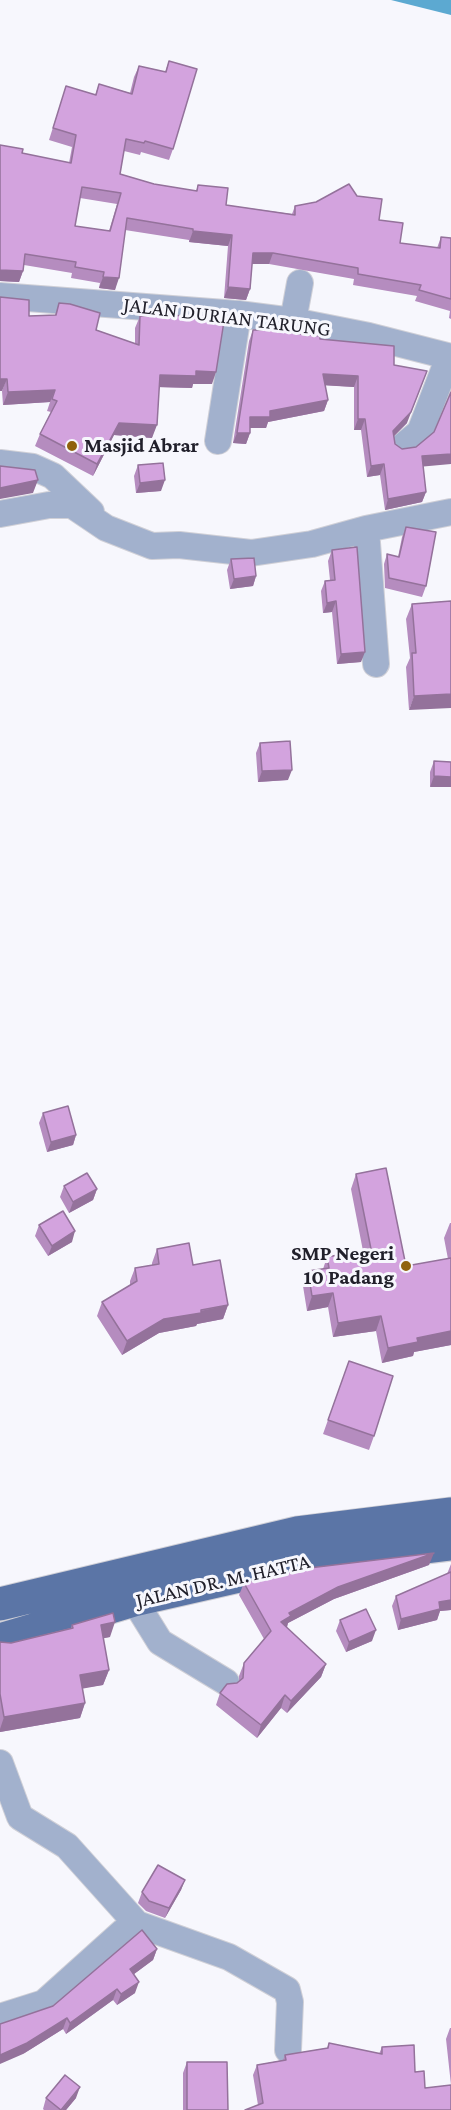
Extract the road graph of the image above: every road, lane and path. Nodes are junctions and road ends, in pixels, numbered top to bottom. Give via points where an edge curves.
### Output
1 (300, 283) dead end
2 (0, 296) edge
3 (238, 314) junction
4 (293, 321) junction
5 (450, 357) edge
6 (218, 441) dead end
7 (403, 446) edge
8 (0, 463) edge
9 (451, 512) edge
10 (0, 514) edge
11 (106, 528) junction
12 (366, 529) junction
13 (376, 664) dead end
14 (451, 1514) edge
15 (451, 1544) edge
16 (134, 1600) junction
17 (0, 1604) edge
18 (0, 1640) edge
19 (226, 1682) edge
20 (0, 1763) edge
21 (137, 1924) junction
22 (0, 2017) edge
23 (288, 2050) dead end

1 - 4 street
2 - 3 street, JALAN DURIAN TARUNG
3 - 4 street, JALAN DURIAN TARUNG
3 - 6 street
4 - 5 street, JALAN DURIAN TARUNG
5 - 7 street via 420,432
8 - 11 street via 33,468 53,476
9 - 12 street
10 - 11 street via 49,504 72,505
11 - 12 street via 152,546 251,553 312,544
12 - 13 street
14 - 17 main road, JALAN DR. M. HATTA via 297,1533
15 - 16 main road, JALAN DR. M. HATTA via 301,1562
16 - 18 main road, JALAN DR. M. HATTA
16 - 19 street via 160,1642
20 - 21 street via 20,1817 67,1846
21 - 22 street via 44,2003
21 - 23 street via 208,1948 282,1985 290,2002

